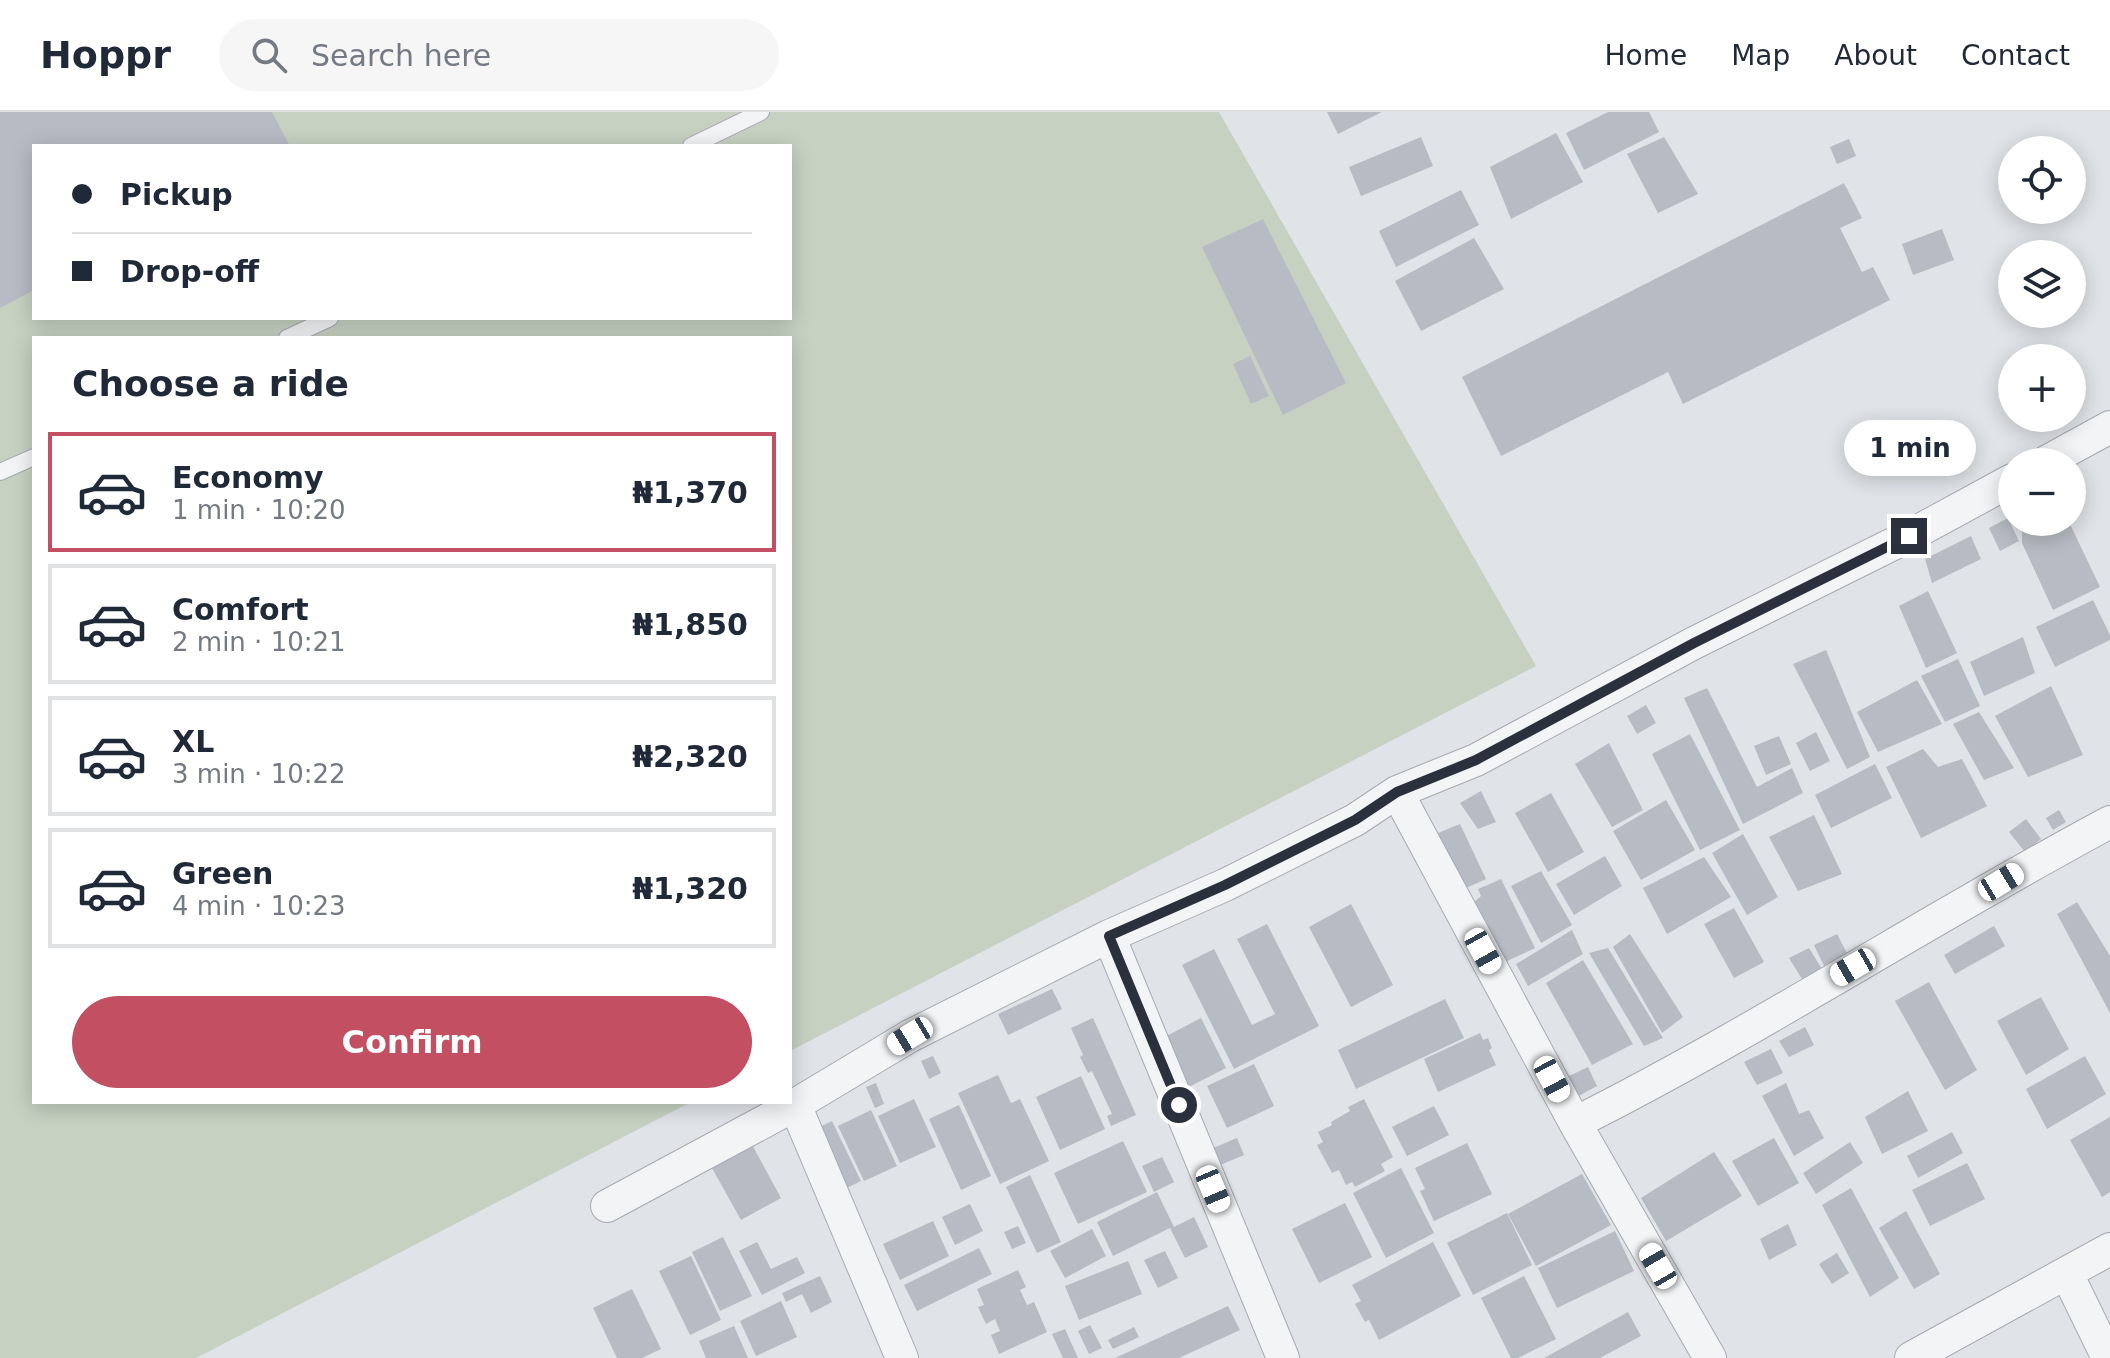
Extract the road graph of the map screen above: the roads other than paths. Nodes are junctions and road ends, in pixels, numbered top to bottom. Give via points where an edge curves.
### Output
1 (761, 112) edge
2 (695, 144) edge
3 (326, 320) edge
4 (291, 336) edge
5 (2110, 427) edge
6 (2072, 448) edge
7 (32, 458) edge
8 (0, 472) edge
9 (1998, 488) edge
10 (1397, 792) junction
11 (2110, 822) edge
12 (1109, 936) junction
13 (795, 1105) junction
14 (1575, 1123) junction
15 (607, 1206) dead end
16 (2110, 1249) edge
17 (2067, 1274) junction
18 (902, 1358) edge
19 (1283, 1358) edge
20 (1710, 1358) edge
21 (1911, 1358) edge
22 (2108, 1358) edge

1 - 2 lane
3 - 4 lane
5 - 6 street
7 - 8 lane
9 - 10 street via 1476,760
10 - 12 street via 1355,820 1225,885
10 - 14 street
11 - 14 street
12 - 13 street via 910,1036
12 - 19 street
13 - 15 street
13 - 18 street
14 - 20 street
16 - 17 street
17 - 21 street
17 - 22 street

